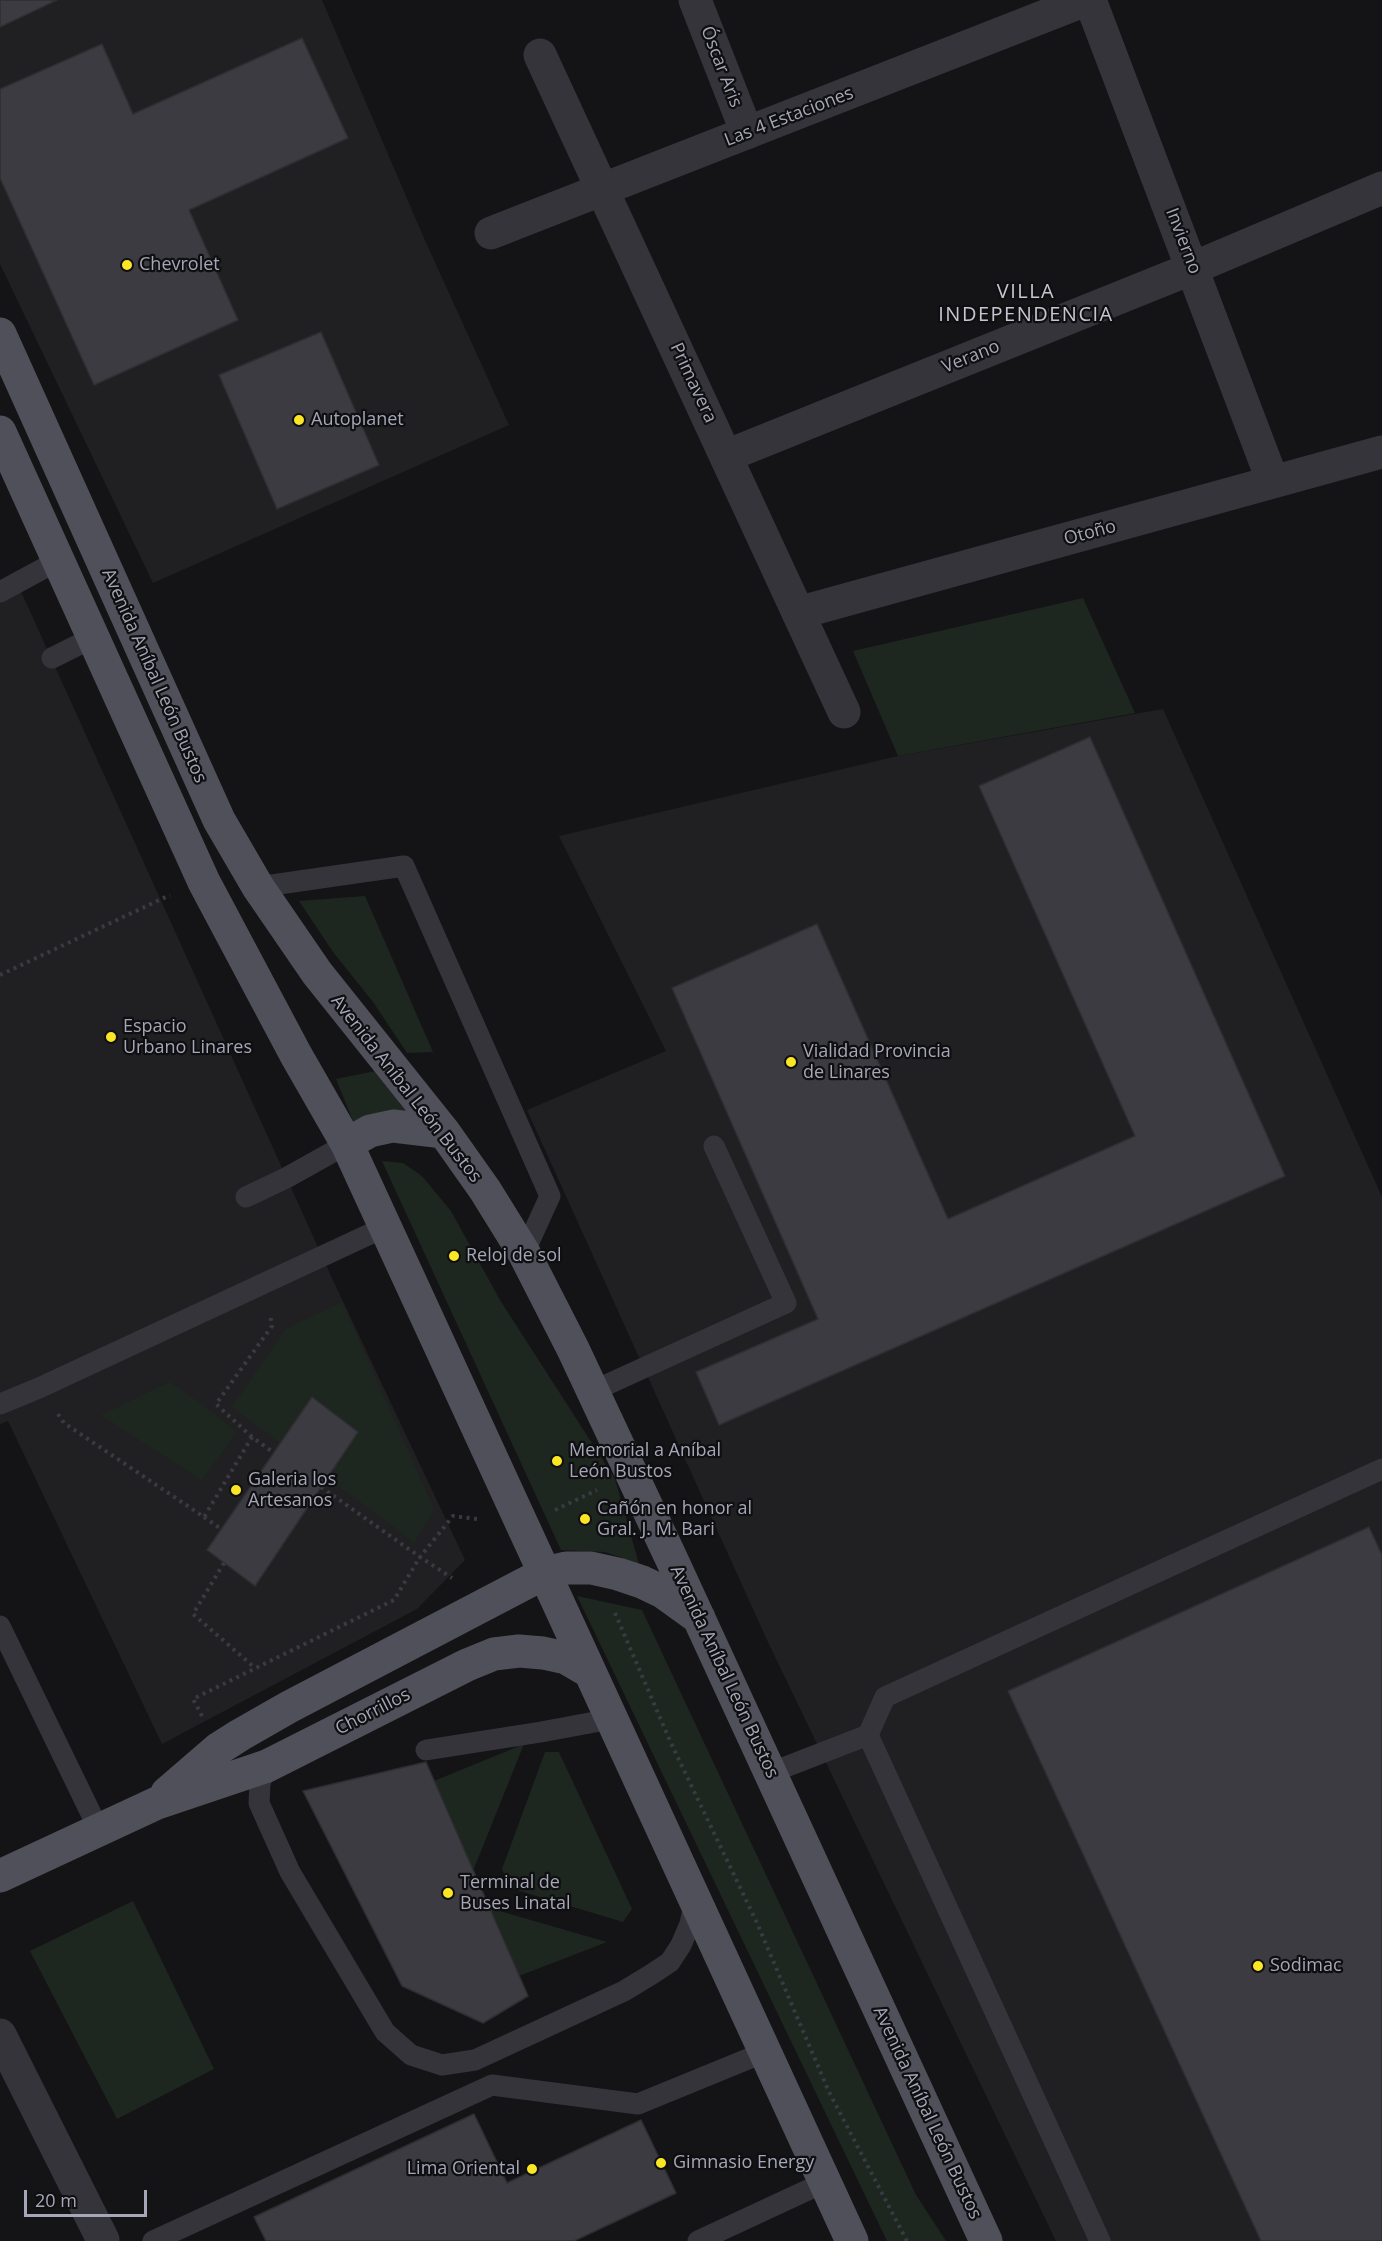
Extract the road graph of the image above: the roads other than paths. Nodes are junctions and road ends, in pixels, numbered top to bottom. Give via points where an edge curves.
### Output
1 (695, 0) edge
2 (1088, 0) edge
3 (540, 55) dead end
4 (747, 133) junction
5 (1382, 188) edge
6 (603, 189) junction
7 (491, 233) dead end
8 (1193, 268) junction
9 (0, 334) edge
10 (0, 432) edge
11 (1382, 452) edge
12 (726, 456) junction
13 (1273, 482) junction
14 (59, 560) junction
15 (0, 592) edge
16 (798, 613) junction
17 (94, 637) junction
18 (51, 658) dead end
19 (844, 712) dead end
20 (258, 887) junction
21 (444, 1132) junction
22 (346, 1144) junction
23 (714, 1146) dead end
24 (246, 1197) dead end
25 (386, 1227) junction
26 (524, 1253) junction
27 (593, 1391) junction
28 (0, 1404) edge
29 (1382, 1469) edge
30 (545, 1573) junction
31 (699, 1618) junction
32 (0, 1626) edge
33 (590, 1672) junction
34 (611, 1719) junction
35 (868, 1735) junction
36 (426, 1750) dead end
37 (267, 1766) junction
38 (770, 1773) junction
39 (157, 1803) junction
40 (99, 1830) junction
41 (0, 1876) edge
42 (695, 1900) junction
43 (0, 2035) edge
44 (765, 2052) junction
45 (825, 2182) junction
46 (104, 2240) edge
47 (153, 2241) edge
48 (698, 2241) edge
49 (852, 2241) edge
50 (986, 2241) edge
51 (1100, 2241) edge

1 - 4 street, Óscar Aris
2 - 4 street, Las 4 Estaciones
2 - 8 street, Invierno
3 - 6 street, Primavera
4 - 6 street, Las 4 Estaciones
5 - 8 street, Verano
6 - 7 street, Las 4 Estaciones
6 - 12 street, Primavera
8 - 12 street, Verano
8 - 13 street, Invierno
9 - 20 main road, Avenida Aníbal León Bustos via 219,820
10 - 14 main road
11 - 13 street, Otoño
12 - 16 street, Primavera
13 - 16 street, Otoño
14 - 15 lane
14 - 17 main road
16 - 19 street, Primavera
17 - 18 lane
17 - 22 main road via 204,882
20 - 21 main road, Avenida Aníbal León Bustos via 317,973
20 - 26 lane via 404,866 550,1196
21 - 22 main road via 393,1125 370,1131
21 - 26 main road, Avenida Aníbal León Bustos
22 - 24 lane
22 - 25 main road
23 - 27 lane via 786,1303
25 - 28 lane
25 - 30 main road
26 - 27 main road, Avenida Aníbal León Bustos
27 - 31 main road, Avenida Aníbal León Bustos
29 - 35 lane via 885,1697
30 - 31 main road via 599,1570 642,1582
30 - 33 main road
30 - 39 main road, Chorrillos via 289,1707 218,1749
31 - 38 main road, Avenida Aníbal León Bustos
32 - 40 lane
33 - 34 main road
33 - 37 main road, Chorrillos via 566,1658 543,1653 494,1654
34 - 36 lane
34 - 42 main road
35 - 38 lane
35 - 51 lane
37 - 39 main road, Chorrillos
37 - 42 lane via 260,1783 260,1803 290,1872 385,2031 411,2055 442,2066 475,2060 624,1991 652,1974 670,1962 681,1945
38 - 50 main road, Avenida Aníbal León Bustos
39 - 40 main road, Chorrillos
40 - 41 main road, Chorrillos
42 - 44 main road
43 - 46 street
44 - 45 main road
44 - 47 lane via 638,2104 492,2085
45 - 48 lane
45 - 49 main road

